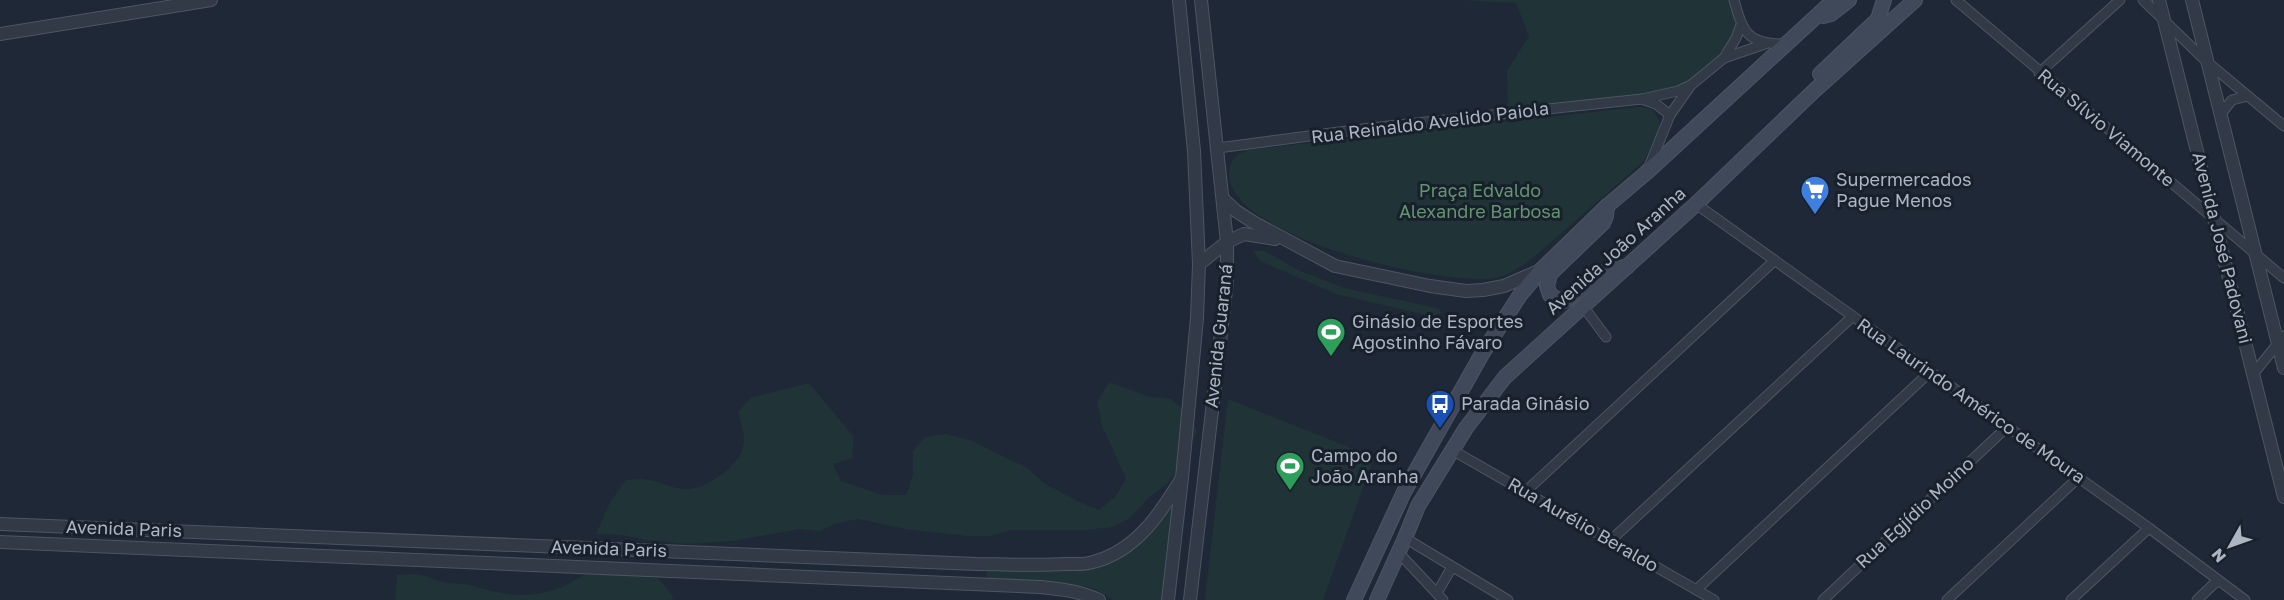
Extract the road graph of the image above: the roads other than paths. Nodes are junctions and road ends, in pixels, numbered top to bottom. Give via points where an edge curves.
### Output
1 (211, 0) edge
2 (1179, 0) edge
3 (1201, 0) edge
4 (1734, 0) edge
5 (1834, 0) edge
6 (1849, 0) edge
7 (1884, 0) edge
8 (1915, 0) edge
9 (1956, 0) edge
10 (2120, 0) edge
11 (2143, 0) edge
12 (2159, 0) edge
13 (2192, 0) edge
14 (1815, 18) junction
15 (2164, 21) junction
16 (1741, 25) junction
17 (0, 34) edge
18 (1765, 44) junction
19 (1784, 45) junction
20 (1724, 58) junction
21 (2206, 61) junction
22 (2039, 72) junction
23 (1691, 85) junction
24 (1815, 90) junction
25 (2248, 96) junction
26 (1642, 99) junction
27 (1670, 115) junction
28 (2220, 115) junction
29 (2284, 126) edge
30 (1218, 148) junction
31 (1646, 173) junction
32 (1223, 199) junction
33 (1696, 204) junction
34 (1607, 206) junction
35 (2214, 218) junction
36 (1285, 240) junction
37 (1227, 242) junction
38 (2255, 254) junction
39 (1774, 261) junction
40 (1199, 264) junction
41 (1627, 267) junction
42 (1541, 270) junction
43 (2284, 278) edge
44 (1582, 306) junction
45 (1852, 317) junction
46 (1606, 337) dead end
47 (2281, 339) edge
48 (2284, 368) edge
49 (1930, 372) junction
50 (2254, 373) junction
51 (2007, 427) junction
52 (1452, 450) junction
53 (1182, 478) junction
54 (2078, 478) junction
55 (1524, 492) junction
56 (2284, 497) edge
57 (0, 524) edge
58 (2149, 528) junction
59 (1405, 538) junction
60 (0, 542) edge
61 (1610, 542) junction
62 (508, 545) junction
63 (1399, 553) junction
64 (508, 564) junction
65 (1452, 567) junction
66 (2218, 580) junction
67 (1696, 590) junction
68 (1440, 597) edge
69 (1099, 600) edge
70 (1168, 600) edge
71 (1190, 600) edge
72 (1354, 600) edge
73 (1377, 600) edge
74 (1508, 600) edge
75 (1714, 600) edge
76 (1823, 600) edge
77 (1947, 600) edge
78 (2071, 600) edge
79 (2196, 600) edge
80 (2245, 600) edge

1 - 17 street
2 - 40 street, Avenida Guaraná via 1194,151
3 - 30 street, Avenida Guaraná
4 - 16 street
5 - 14 main road, Avenida João Aranha
6 - 14 main road via 1831,14
7 - 24 main road via 1878,19 1821,73
8 - 24 main road, Avenida João Aranha
9 - 22 street, Rua Sílvio Viamonte
10 - 22 street
11 - 15 street
12 - 15 street, Avenida José Padovani
13 - 21 street, Avenida José Padovani
14 - 19 main road, Avenida João Aranha
15 - 21 street
15 - 35 street, Avenida José Padovani
16 - 18 street via 1750,36
16 - 20 street
18 - 19 street
18 - 20 street
19 - 31 main road, Avenida João Aranha
20 - 23 street
21 - 25 street
21 - 28 street, Avenida José Padovani
22 - 35 street, Rua Sílvio Viamonte
23 - 26 street, Rua Reinaldo Avelido Paiola
23 - 27 street
24 - 33 main road, Avenida João Aranha
25 - 28 street via 2232,100
25 - 29 street
26 - 27 street
26 - 30 street, Rua Reinaldo Avelido Paiola
27 - 31 street
28 - 38 street, Avenida José Padovani
30 - 32 street, Avenida Guaraná
31 - 34 main road, Avenida João Aranha
32 - 36 street via 1252,222
32 - 37 street, Avenida Guaraná
33 - 39 street, Rua Laurindo Américo de Moura
33 - 41 main road, Avenida João Aranha
34 - 41 main road via 1603,223 1550,274 1547,286 1550,295 1562,302 1600,273
34 - 42 main road, Avenida João Aranha
35 - 38 street, Rua Sílvio Viamonte
35 - 50 street, Avenida José Padovani
36 - 37 street via 1244,234
36 - 42 street via 1335,266 1466,291 1504,286
37 - 40 street
37 - 71 street, Avenida Guaraná via 1226,296
38 - 43 street, Rua Sílvio Viamonte
38 - 47 street, Avenida José Padovani
39 - 45 street, Rua Laurindo Américo de Moura
39 - 55 street
40 - 53 street, Avenida Guaraná
41 - 44 main road, Avenida João Aranha
42 - 72 main road, Avenida João Aranha via 1495,333 1457,398 1395,509
44 - 46 street
44 - 52 main road, Avenida João Aranha via 1505,377
45 - 49 street, Rua Laurindo Américo de Moura
45 - 61 street
47 - 48 street, Avenida José Padovani
47 - 50 street
49 - 51 street, Rua Laurindo Américo de Moura
49 - 67 street
50 - 56 street, Avenida José Padovani
51 - 54 street, Rua Laurindo Américo de Moura
51 - 76 street, Rua Egjídio Moino
52 - 55 street, Rua Aurélio Beraldo
52 - 59 main road, Avenida João Aranha via 1418,506
53 - 62 street, Avenida Paris via 1162,510 1135,540 1092,563 977,564
53 - 70 street, Avenida Guaraná
54 - 58 street, Rua Laurindo Américo de Moura
54 - 77 street
55 - 61 street, Rua Aurélio Beraldo
57 - 62 street, Avenida Paris
58 - 66 street, Rua Laurindo Américo de Moura
58 - 78 street
59 - 63 main road, Avenida João Aranha
59 - 65 street
60 - 64 street, Avenida Paris
61 - 67 street, Rua Aurélio Beraldo
62 - 64 street
63 - 68 street
63 - 73 main road, Avenida João Aranha
64 - 69 street, Avenida Paris via 1040,586
65 - 68 street
65 - 74 street
66 - 79 street
66 - 80 street, Rua Laurindo Américo de Moura
67 - 75 street, Rua Aurélio Beraldo

